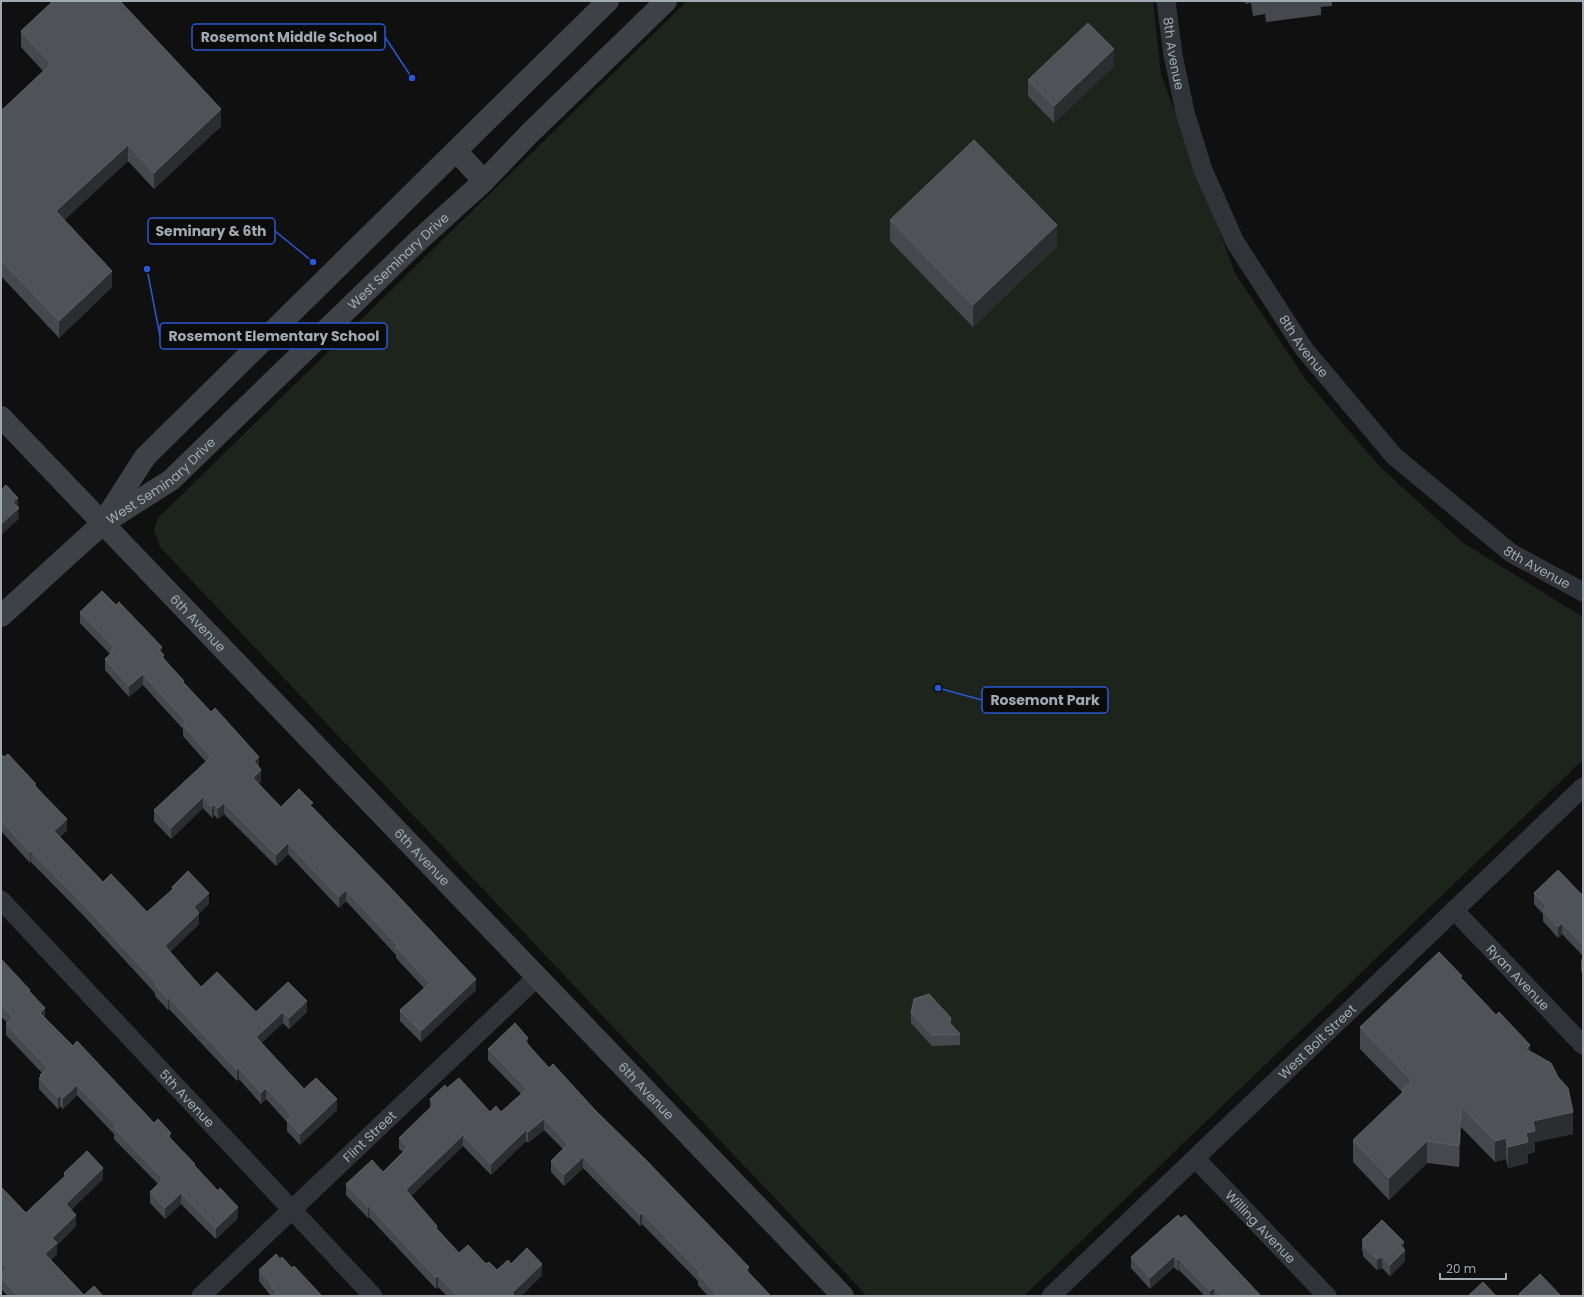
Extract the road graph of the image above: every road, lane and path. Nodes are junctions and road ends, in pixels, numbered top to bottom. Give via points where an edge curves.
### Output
1 (608, 1) edge
2 (666, 1) edge
3 (1166, 1) edge
4 (456, 151) junction
5 (484, 181) junction
6 (1, 418) edge
7 (102, 524) junction
8 (1583, 592) edge
9 (1, 616) edge
10 (1583, 787) edge
11 (1, 900) edge
12 (1454, 910) junction
13 (537, 977) junction
14 (1583, 1045) edge
15 (1195, 1158) junction
16 (292, 1210) junction
17 (201, 1296) edge
18 (373, 1296) edge
19 (843, 1296) edge
20 (1051, 1296) edge
21 (1327, 1296) edge

1 - 4 main road, West Seminary Drive
2 - 5 main road, West Seminary Drive
3 - 8 street, 8th Avenue via 1173,55 1185,112 1203,170 1235,242 1304,349 1394,456 1511,553
4 - 5 main road
4 - 7 main road, West Seminary Drive via 145,457
5 - 7 main road, West Seminary Drive via 414,245 171,480
6 - 7 main road, 6th Avenue
7 - 9 main road, West Seminary Drive
7 - 13 main road, 6th Avenue
10 - 12 street, West Bolt Street
11 - 16 street, 5th Avenue
12 - 14 street, Ryan Avenue
12 - 15 street, West Bolt Street
13 - 16 street, Flint Street
13 - 19 main road, 6th Avenue
15 - 20 street, West Bolt Street
15 - 21 street, Willing Avenue
16 - 17 street, Flint Street
16 - 18 street, 5th Avenue

